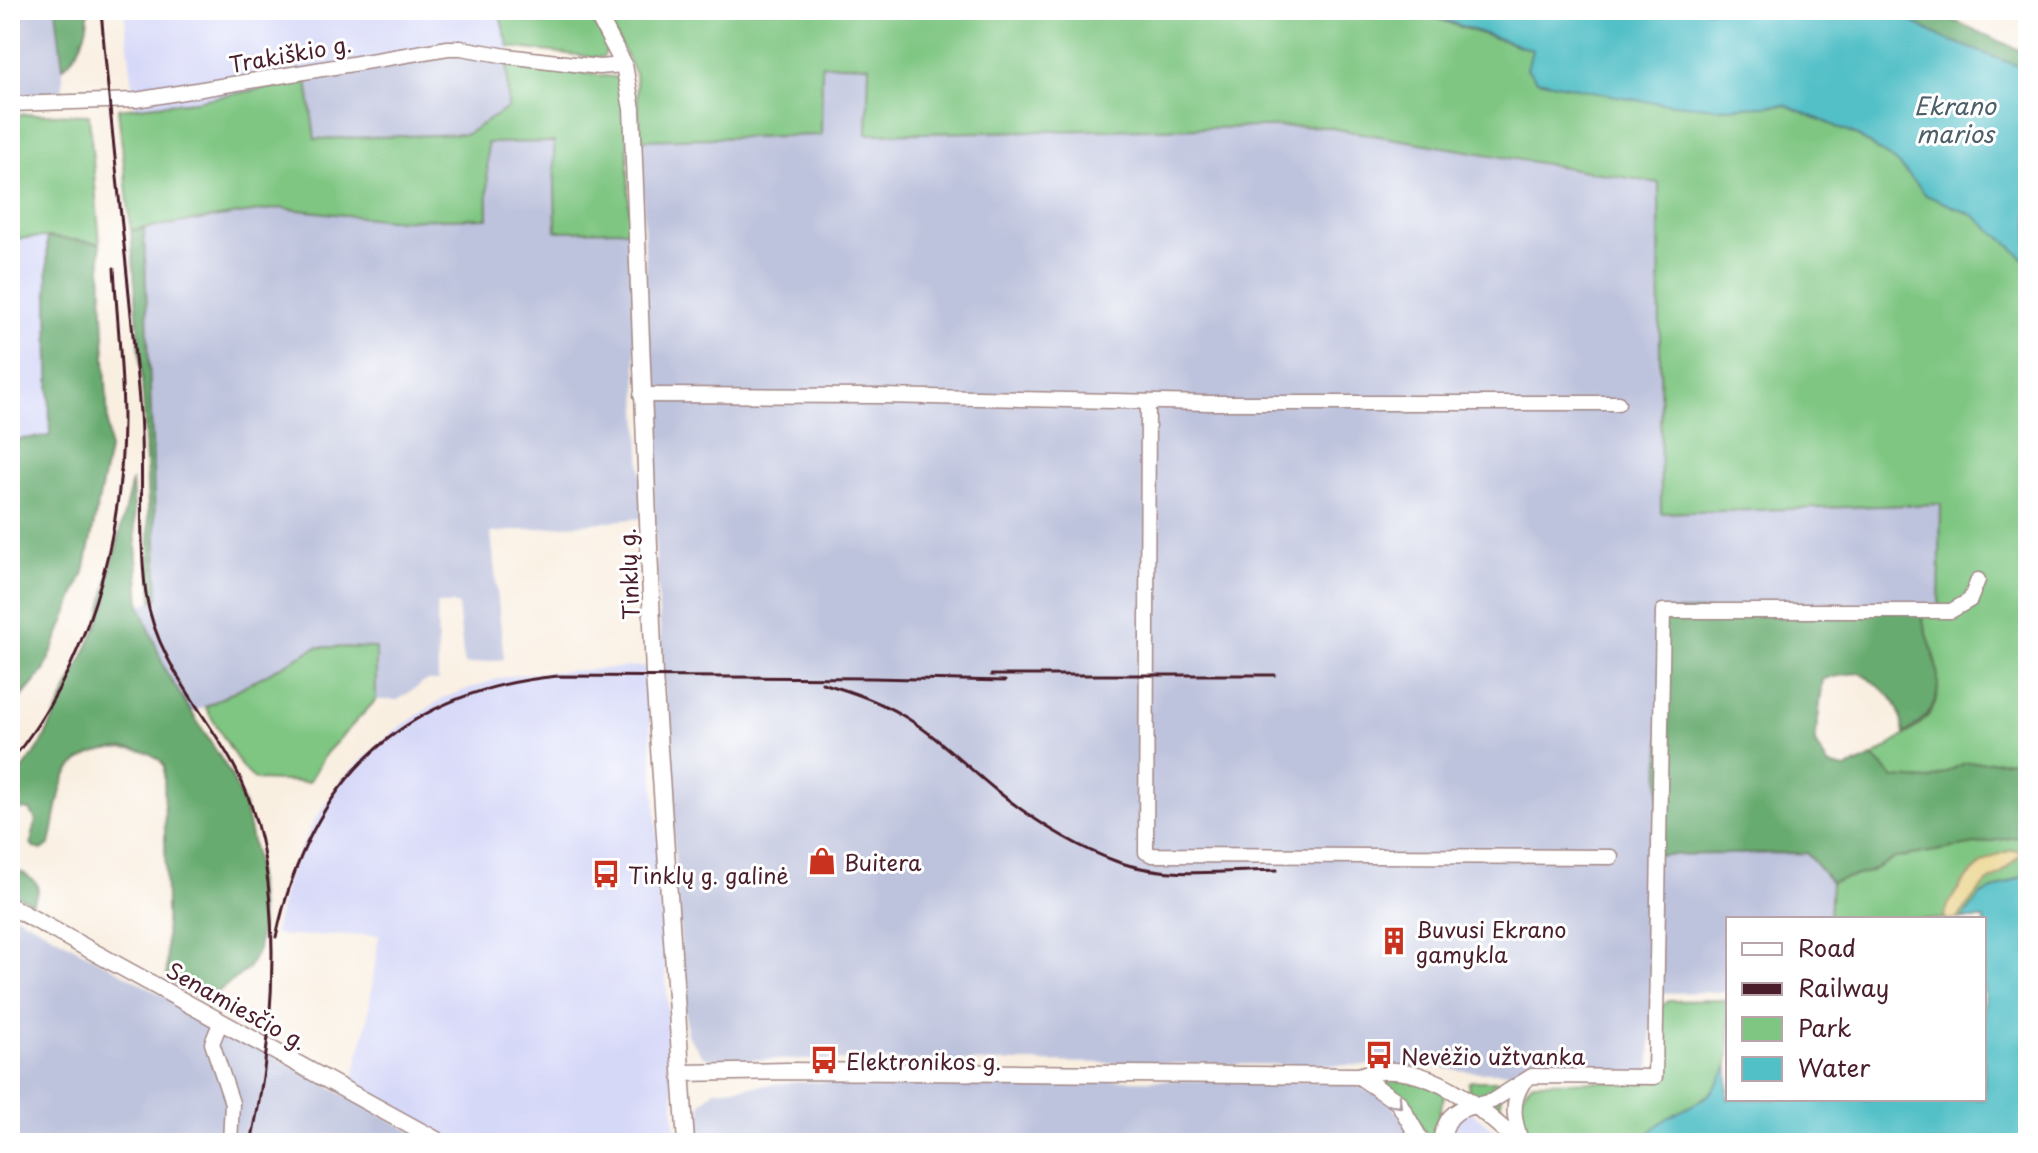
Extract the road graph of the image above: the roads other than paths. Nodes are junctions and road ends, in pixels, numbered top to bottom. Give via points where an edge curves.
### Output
1 (595, 10) edge
2 (624, 65) junction
3 (10, 104) edge
4 (641, 395) junction
5 (1148, 402) junction
6 (1618, 403) dead end
7 (1978, 580) dead end
8 (1611, 857) dead end
9 (10, 906) edge
10 (221, 1021) junction
11 (683, 1073) junction
12 (1359, 1076) junction
13 (1525, 1079) junction
14 (1475, 1105) junction
15 (230, 1143) edge
16 (442, 1143) edge
17 (686, 1143) edge
18 (1422, 1143) edge
19 (1440, 1143) edge
20 (1521, 1143) edge

1 - 2 main road, Tinklų g.
2 - 3 street, Trakiškio g. via 599,67 448,48 149,99
2 - 4 main road, Tinklų g. via 632,109
4 - 5 street
4 - 11 main road, Tinklų g. via 654,675
5 - 6 street
5 - 8 street via 1146,852
7 - 13 street via 1970,600 1951,611 1663,611 1655,1077
9 - 10 main road, Senamiesčio g.
10 - 15 street via 212,1043 232,1103
10 - 16 main road, Senamiesčio g.
11 - 12 main road
11 - 17 main road, Tinklų g.
12 - 14 main road via 1371,1071 1409,1073 1451,1088
12 -> 18 main road via 1399,1103
13 - 14 street via 1492,1101
13 - 20 street via 1514,1103
14 - 19 main road via 1453,1112
14 - 20 main road

